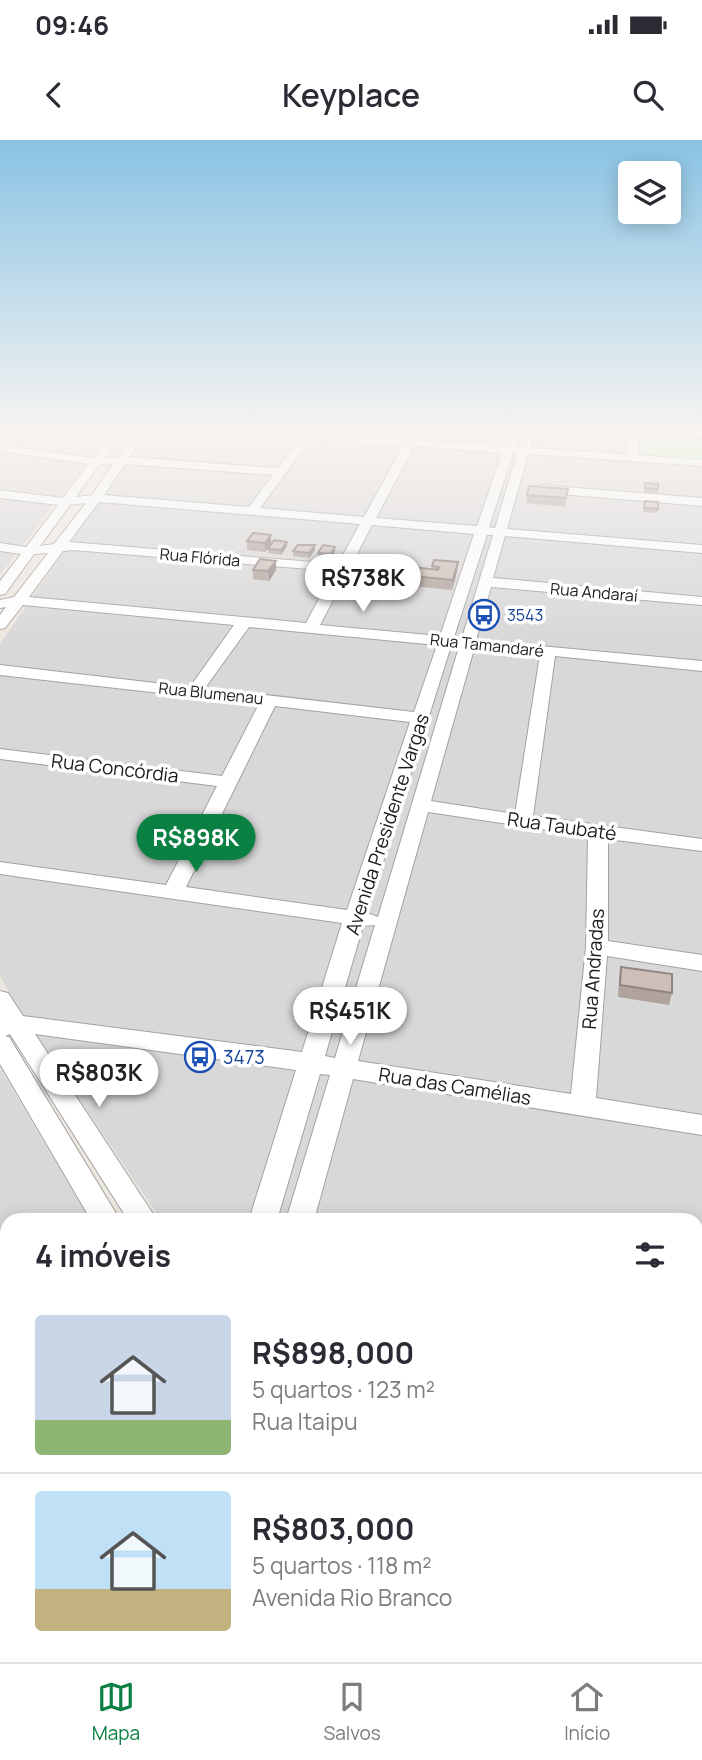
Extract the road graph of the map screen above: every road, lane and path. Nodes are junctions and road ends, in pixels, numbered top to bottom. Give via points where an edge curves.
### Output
1 (50, 500) edge
2 (81, 500) edge
3 (94, 500) edge
4 (120, 500) edge
5 (261, 500) edge
6 (380, 500) edge
7 (501, 500) edge
8 (507, 500) edge
9 (677, 500) edge
10 (66, 502) junction
11 (702, 502) edge
12 (253, 511) junction
13 (369, 520) junction
14 (492, 530) junction
15 (0, 547) edge
16 (57, 547) junction
17 (702, 550) edge
18 (29, 551) junction
19 (343, 568) junction
20 (486, 582) junction
21 (0, 591) edge
22 (20, 600) junction
23 (702, 601) edge
24 (0, 604) edge
25 (245, 621) junction
26 (0, 625) edge
27 (311, 627) junction
28 (447, 640) junction
29 (468, 643) junction
30 (548, 651) junction
31 (702, 666) edge
32 (0, 670) edge
33 (195, 691) junction
34 (270, 699) junction
35 (422, 718) junction
36 (0, 754) edge
37 (230, 782) junction
38 (421, 805) junction
39 (523, 821) junction
40 (598, 832) junction
41 (702, 845) edge
42 (0, 868) edge
43 (173, 892) junction
44 (355, 917) junction
45 (385, 922) junction
46 (597, 947) junction
47 (702, 963) edge
48 (0, 999) edge
49 (6, 1031) edge
50 (312, 1063) junction
51 (345, 1069) junction
52 (583, 1106) junction
53 (702, 1125) edge
54 (102, 1213) edge
55 (138, 1213) edge
56 (265, 1213) edge
57 (302, 1213) edge

1 - 10 street
2 - 10 street
3 - 16 street
4 - 12 street
5 - 12 street
6 - 13 street
7 - 14 street, Avenida Presidente Vargas
8 - 14 street, Avenida Presidente Vargas
9 - 11 street
10 - 18 street
12 - 13 street
13 - 14 street
13 - 19 street
14 - 17 street
14 - 20 street, Avenida Presidente Vargas
14 - 28 street, Avenida Presidente Vargas
15 - 18 street, Rua Flórida
16 - 18 street, Rua Flórida
16 - 19 street, Rua Flórida
16 - 22 street
18 - 21 street
19 - 27 street
20 - 23 street, Rua Andaraí
20 - 29 street, Avenida Presidente Vargas
22 - 24 street, Rua Tamandaré
22 - 25 street, Rua Tamandaré
22 - 26 street
25 - 27 street, Rua Tamandaré
25 - 33 street
27 - 28 street, Rua Tamandaré
28 - 29 street, Rua Tamandaré
28 - 35 street, Avenida Presidente Vargas
29 - 30 street, Rua Tamandaré
29 - 38 street, Avenida Presidente Vargas
30 - 31 street, Rua Tamandaré
30 - 39 street
32 - 33 street, Rua Blumenau
33 - 34 street, Rua Blumenau
34 - 35 street, Rua Blumenau
34 - 37 street
35 - 44 street, Avenida Presidente Vargas
36 - 37 street, Rua Concórdia
37 - 43 street
38 - 39 street, Rua Taubaté
38 - 45 street, Avenida Presidente Vargas
39 - 40 street, Rua Taubaté
40 - 41 street, Rua Taubaté
40 - 46 street, Rua Andradas
42 - 43 street
43 - 44 street
44 - 45 street
44 - 50 street, Avenida Presidente Vargas
45 - 51 street, Avenida Presidente Vargas
46 - 47 street
46 - 52 street, Rua Andradas
48 - 49 street
49 - 50 street, Rua das Camélias
49 - 54 street
49 - 55 street
50 - 51 street, Rua das Camélias
50 - 56 street, Avenida Presidente Vargas
51 - 52 street, Rua das Camélias
51 - 57 street, Avenida Presidente Vargas
52 - 53 street, Rua das Camélias

